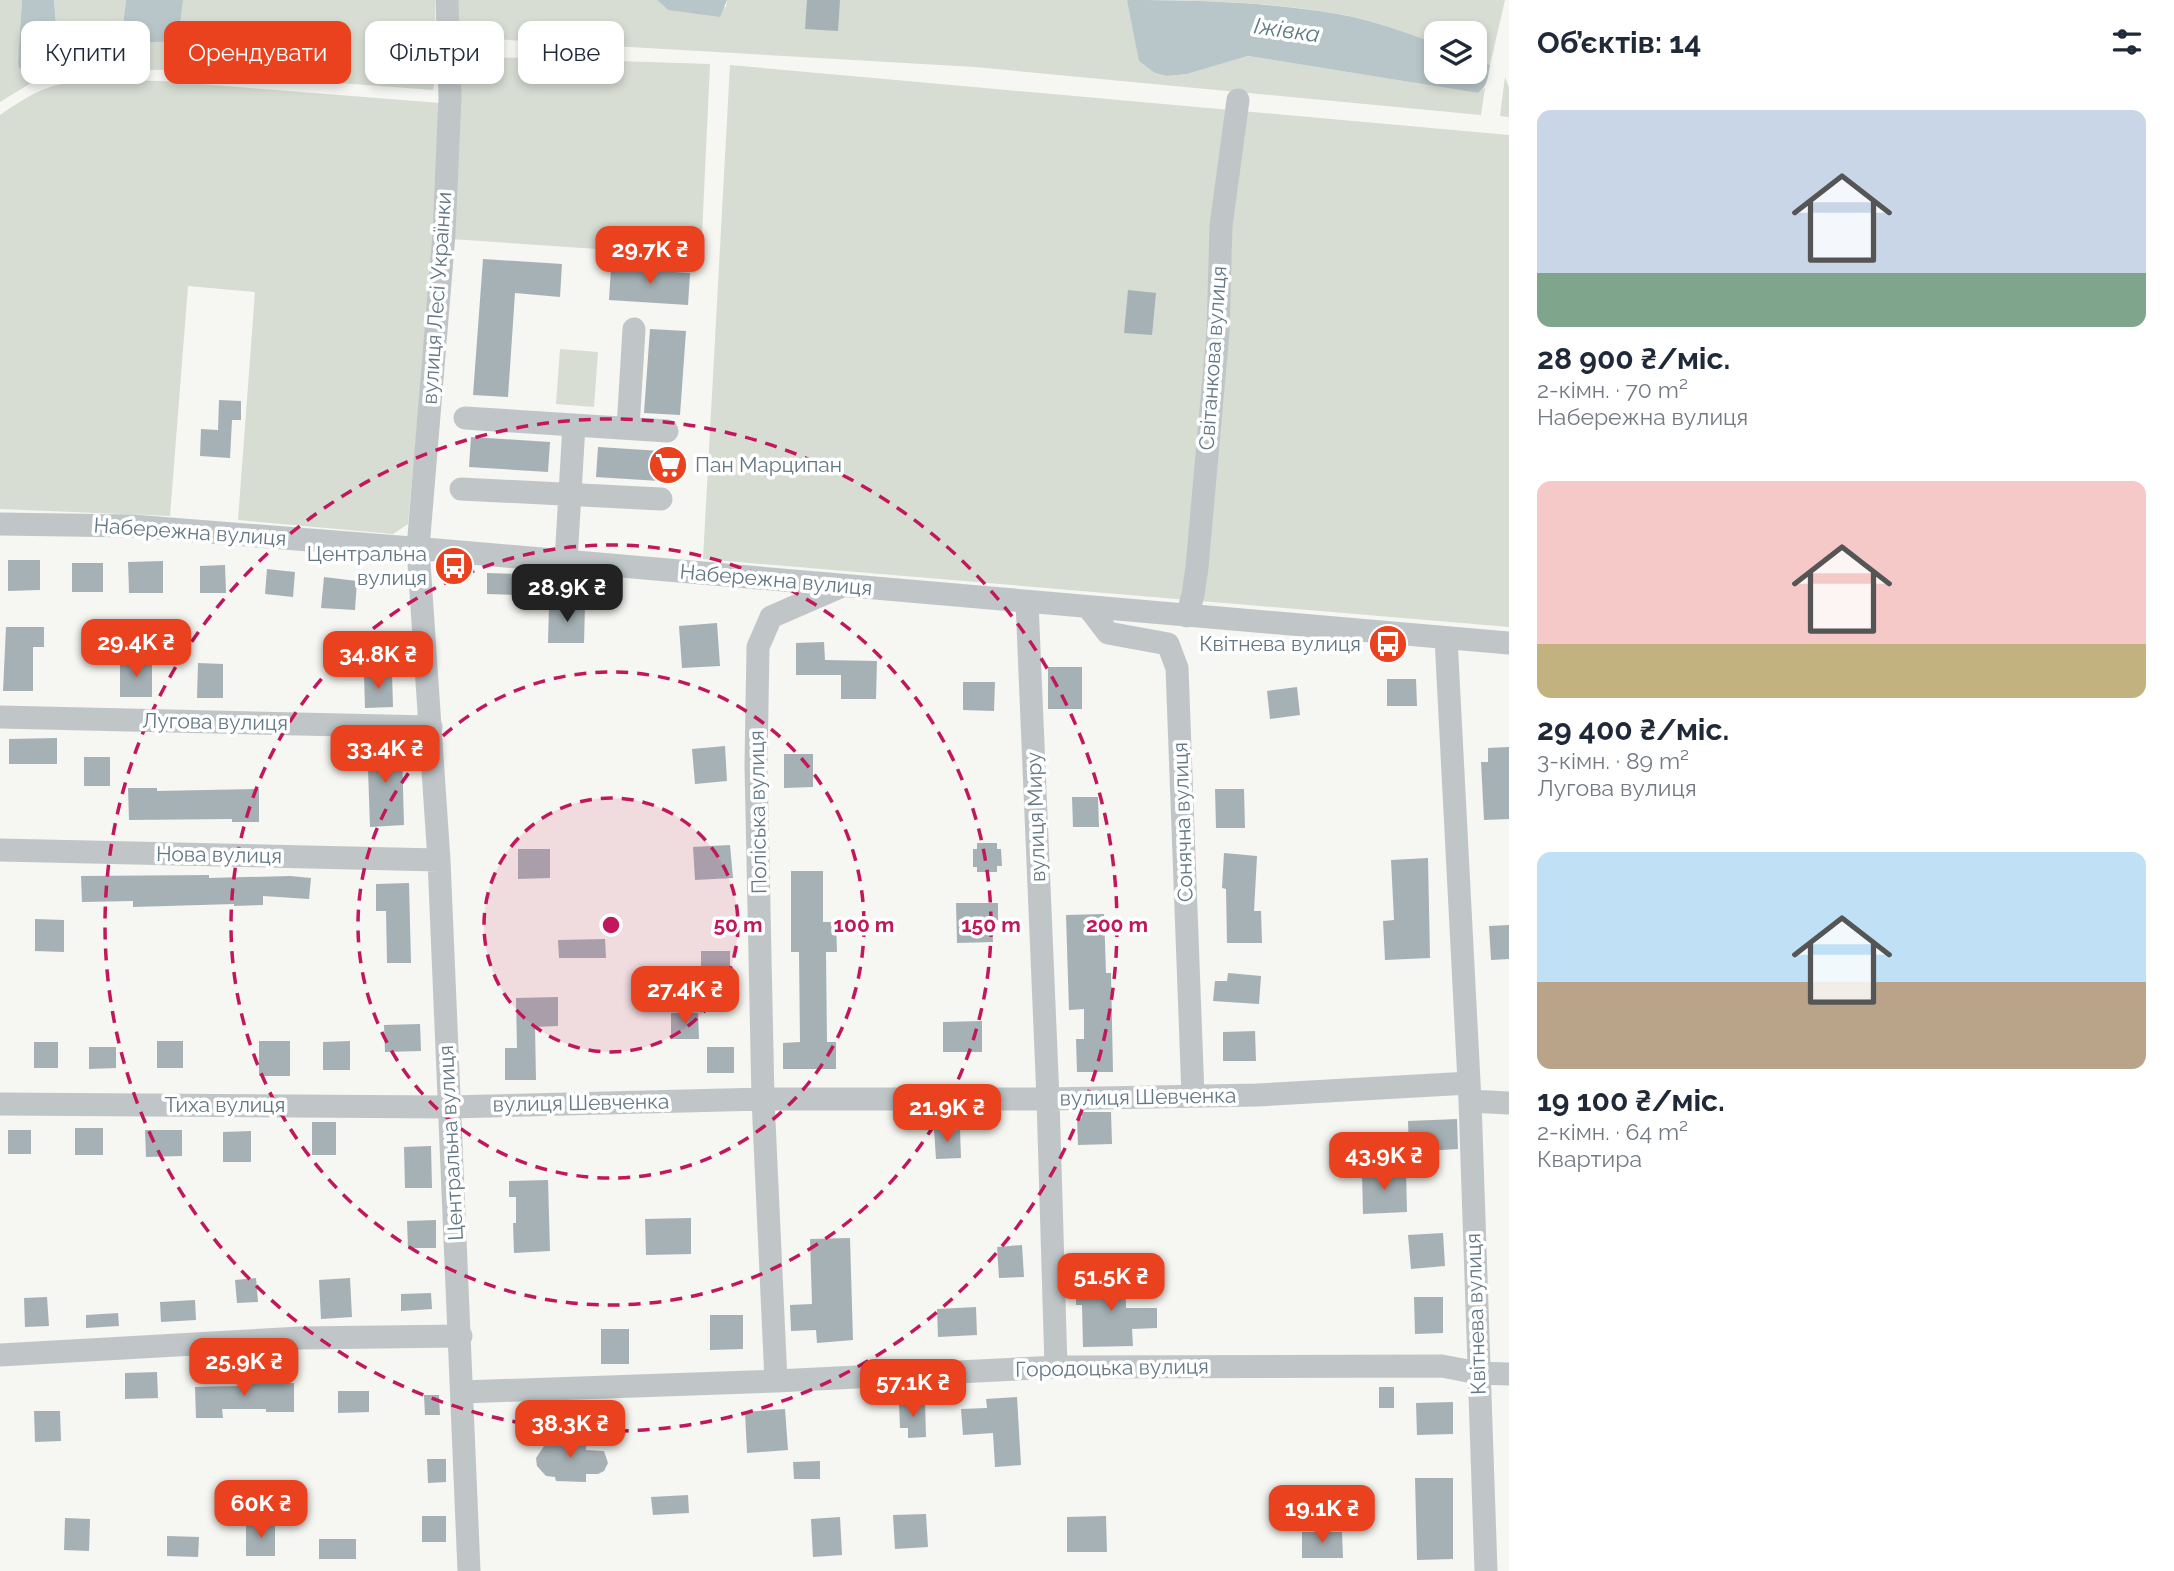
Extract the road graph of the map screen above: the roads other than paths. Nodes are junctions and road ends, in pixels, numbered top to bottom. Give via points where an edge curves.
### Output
1 (446, 0) edge
2 (1238, 100) dead end
3 (634, 330) dead end
4 (465, 418) dead end
5 (574, 425) junction
6 (628, 428) junction
7 (667, 431) dead end
8 (461, 489) dead end
9 (570, 495) junction
10 (661, 499) dead end
11 (0, 524) edge
12 (418, 548) junction
13 (566, 561) junction
14 (843, 585) junction
15 (1027, 602) junction
16 (1087, 607) junction
17 (1187, 616) junction
18 (1446, 638) junction
19 (1509, 643) edge
20 (0, 717) edge
21 (431, 727) junction
22 (0, 850) edge
23 (439, 860) junction
24 (1469, 1092) junction
25 (1193, 1096) junction
26 (763, 1099) junction
27 (1048, 1099) junction
28 (1509, 1103) edge
29 (0, 1104) edge
30 (449, 1107) junction
31 (461, 1336) junction
32 (0, 1355) edge
33 (1056, 1367) junction
34 (1478, 1373) junction
35 (1509, 1374) edge
36 (776, 1381) junction
37 (462, 1392) junction
38 (469, 1571) edge
39 (1486, 1571) edge

1 - 12 street, вулиця Лесі Українки via 450,97 444,234
2 - 17 street, Світанкова вулиця via 1221,226 1218,332 1197,566
3 - 6 street
4 - 5 street
5 - 6 street
5 - 9 street
6 - 7 street
8 - 9 street
9 - 10 street
9 - 13 street
11 - 12 street, Набережна вулиця via 132,526
12 - 13 street, Набережна вулиця
12 - 21 street, Центральна вулиця
13 - 14 street, Набережна вулиця
14 - 15 street, Набережна вулиця
14 - 26 street, Поліська вулиця via 771,617 758,647
15 - 16 street, Набережна вулиця
15 - 27 street, вулиця Миру
16 - 17 street, Набережна вулиця
16 - 25 street, Сонячна вулиця via 1108,633 1168,644 1177,668
17 - 18 street, Набережна вулиця
18 - 19 street, Набережна вулиця
18 - 24 street, Квітнева вулиця
20 - 21 street, Лугова вулиця
21 - 23 street, Центральна вулиця
22 - 23 street, Нова вулиця
23 - 30 street, Центральна вулиця
24 - 25 street, вулиця Шевченка
24 - 28 street, вулиця Шевченка
24 - 34 street, Квітнева вулиця
25 - 27 street, вулиця Шевченка
26 - 27 street, вулиця Шевченка
26 - 30 street, вулиця Шевченка
26 - 36 street, Поліська вулиця
27 - 33 street, вулиця Миру
29 - 30 street, Тиха вулиця
30 - 31 street, Центральна вулиця
31 - 32 street via 300,1338
31 - 37 street, Центральна вулиця
33 - 34 street, Городоцька вулиця via 1442,1366
33 - 36 street, Городоцька вулиця
34 - 35 street, Городоцька вулиця
34 - 39 street, Квітнева вулиця
36 - 37 street, Городоцька вулиця
37 - 38 street, Центральна вулиця

